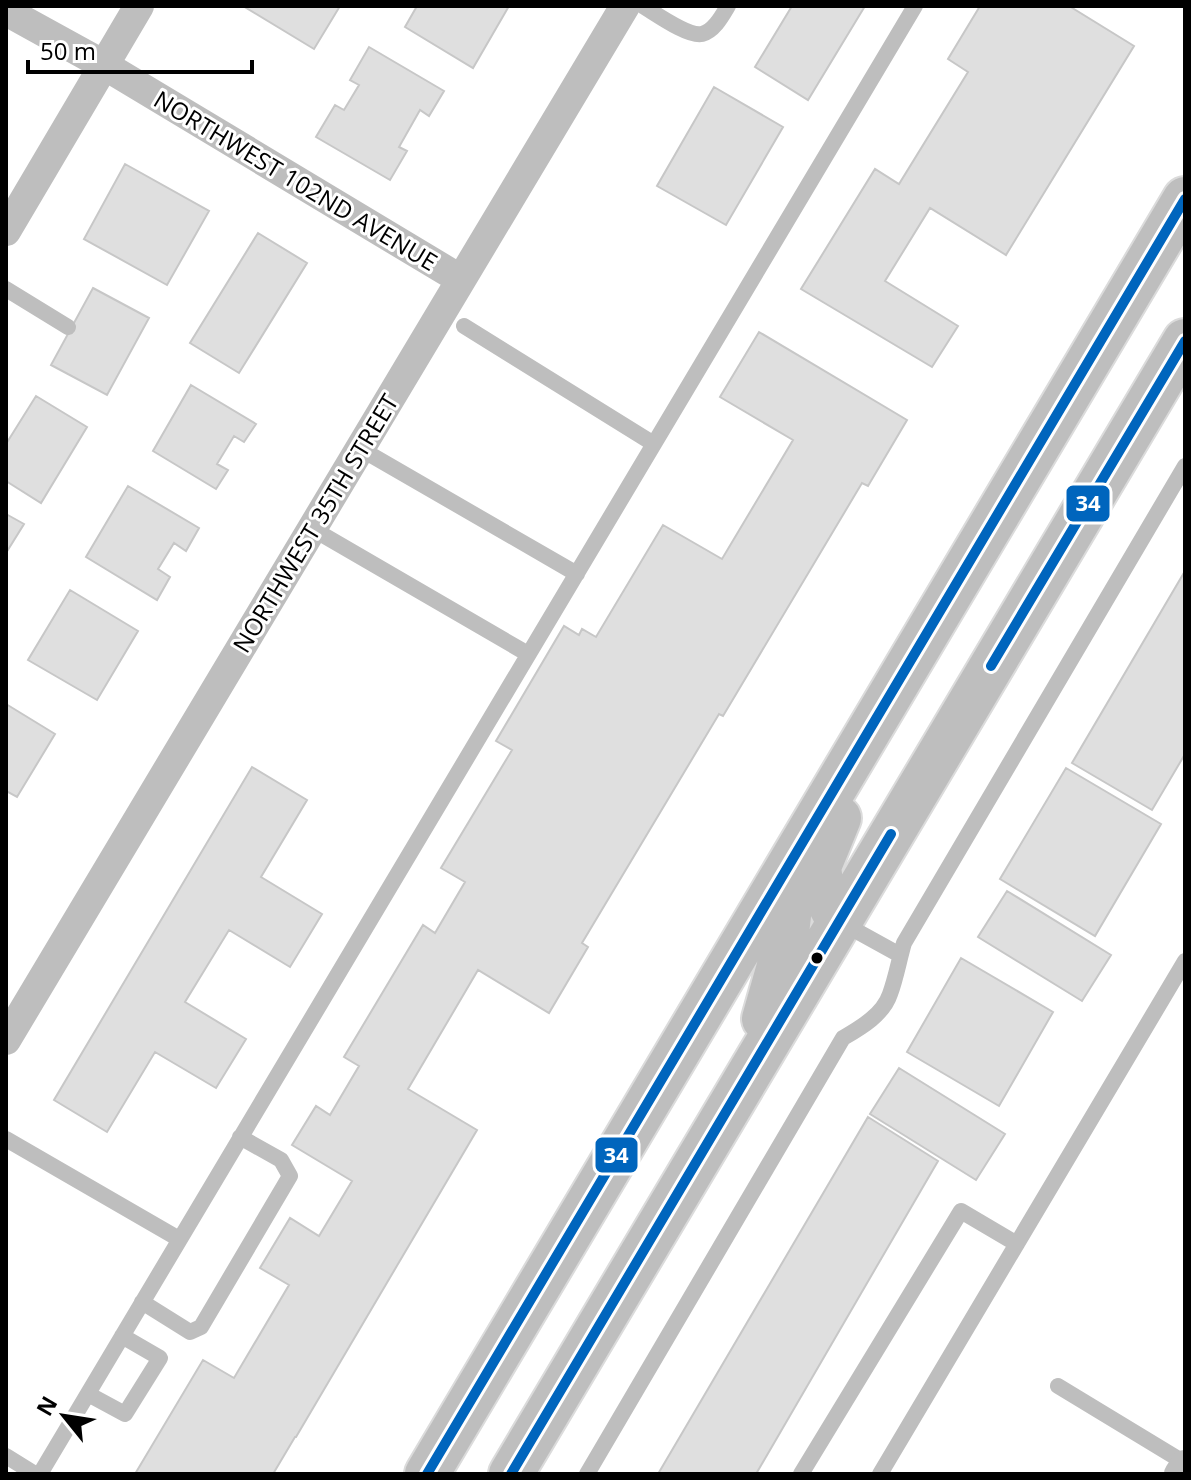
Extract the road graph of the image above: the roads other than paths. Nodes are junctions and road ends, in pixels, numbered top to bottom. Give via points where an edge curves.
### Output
1 (139, 6) edge
2 (625, 6) edge
3 (643, 6) edge
4 (728, 6) edge
5 (915, 6) edge
6 (6, 11) edge
7 (104, 65) junction
8 (1185, 199) edge
9 (6, 231) edge
10 (460, 279) junction
11 (6, 289) edge
12 (464, 326) dead end
13 (68, 327) dead end
14 (1185, 341) edge
15 (654, 444) junction
16 (359, 448) junction
17 (1185, 467) edge
18 (311, 528) junction
19 (577, 574) junction
20 (528, 654) junction
21 (883, 708) junction
22 (780, 881) junction
23 (839, 922) junction
24 (900, 955) junction
25 (1185, 961) edge
26 (6, 1040) edge
27 (748, 1075) junction
28 (240, 1137) junction
29 (6, 1139) edge
30 (179, 1239) junction
31 (1017, 1244) junction
32 (142, 1302) junction
33 (122, 1336) junction
34 (1058, 1386) dead end
35 (88, 1394) junction
36 (6, 1456) edge
37 (1185, 1464) edge
38 (37, 1474) edge
39 (427, 1474) edge
40 (511, 1474) edge
41 (587, 1474) edge
42 (801, 1474) edge
43 (880, 1474) edge
44 (1179, 1474) edge

1 - 7 street
2 - 10 street, NORTHWEST 35TH STREET
3 - 4 lane via 692,34 704,34 717,24
5 - 15 lane
6 - 7 street, NORTHWEST 102ND AVENUE
7 - 9 street
7 - 10 street, NORTHWEST 102ND AVENUE
8 - 21 main road
10 - 16 street, NORTHWEST 35TH STREET
11 - 13 lane
12 - 15 lane
14 - 23 main road
15 - 19 lane
16 - 18 street, NORTHWEST 35TH STREET
16 - 19 lane
17 - 24 lane
18 - 20 lane
18 - 26 street, NORTHWEST 35TH STREET
19 - 20 lane
20 - 28 lane
21 - 22 main road
21 - 23 main road via 819,867 822,890
22 - 27 main road via 789,916 786,941
22 - 39 main road
23 - 24 lane
23 - 27 main road
24 - 41 lane via 890,997 877,1014 843,1038
25 - 31 lane
27 - 40 main road
28 - 30 lane
28 - 32 lane via 281,1160 290,1176 201,1327 190,1332
29 - 30 lane
30 - 32 lane
31 - 42 lane via 961,1211
31 - 43 lane
32 - 33 lane
33 - 35 lane
33 - 35 lane via 160,1358 125,1414
34 - 37 lane
35 - 38 lane
36 - 38 lane
37 - 44 street

